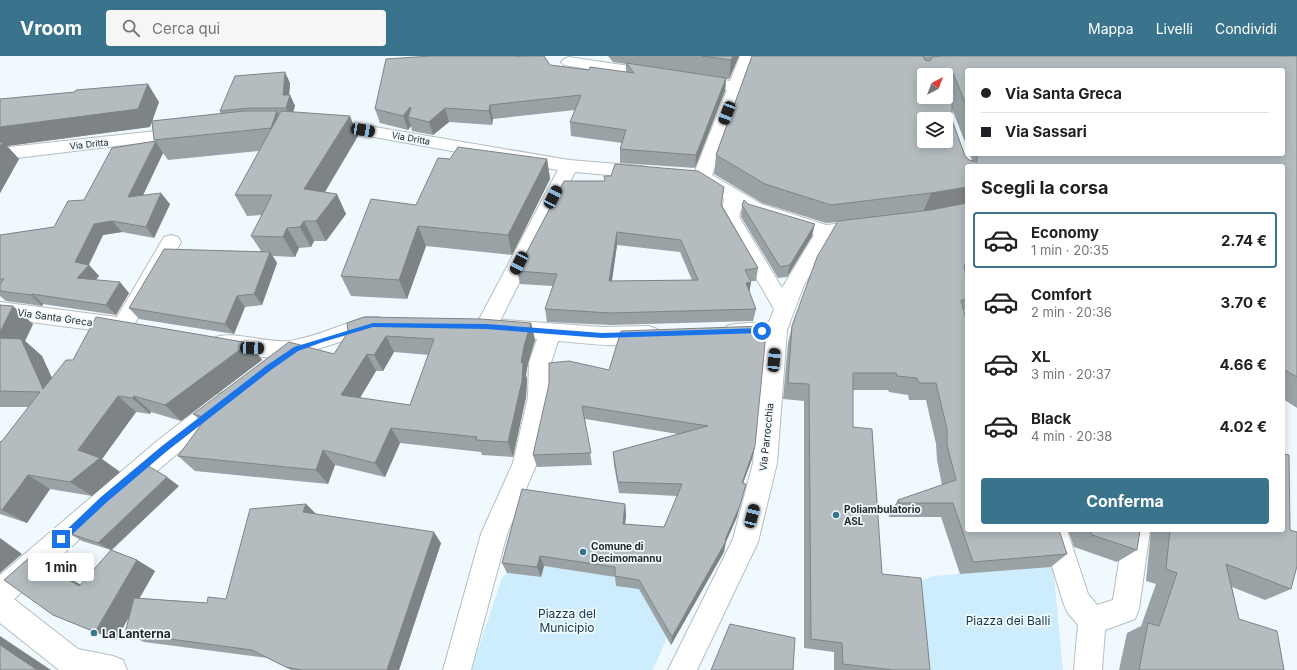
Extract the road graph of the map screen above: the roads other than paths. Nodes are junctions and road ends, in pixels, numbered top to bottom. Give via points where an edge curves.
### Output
1 (748, 56) edge
2 (569, 62) dead end
3 (736, 87) junction
4 (311, 125) edge
5 (201, 131) edge
6 (0, 154) edge
7 (569, 166) junction
8 (654, 173) edge
9 (678, 175) edge
10 (702, 177) junction
11 (734, 197) junction
12 (878, 226) edge
13 (826, 232) junction
14 (171, 242) dead end
15 (0, 310) edge
16 (780, 320) junction
17 (395, 325) edge
18 (123, 326) junction
19 (463, 326) edge
20 (486, 327) junction
21 (146, 330) edge
22 (550, 332) junction
23 (713, 333) edge
24 (665, 334) edge
25 (206, 340) edge
26 (296, 349) junction
27 (1055, 532) edge
28 (1137, 532) edge
29 (0, 593) edge
30 (0, 606) edge
31 (1092, 621) junction
32 (113, 670) edge
33 (457, 670) edge
34 (682, 670) edge
35 (1088, 670) edge

1 - 3 street
2 - 3 street
3 - 10 street
4 - 7 street, Via Dritta via 363,130
5 - 6 street, Via Dritta
7 - 8 street, Via Dritta
7 - 20 street
9 - 10 street
10 - 11 street
11 - 13 street via 754,209
11 - 16 street via 730,217
12 - 13 street
13 - 16 street, Via Parrocchia via 794,284
14 - 18 street
15 - 18 street, Via Santa Greca
16 - 23 street
16 - 34 street, Via Parrocchia via 765,464 745,542
17 - 26 street via 373,325
18 - 21 street, Via Santa Greca
19 - 20 street
20 - 22 street
22 - 24 street via 602,336
22 - 33 street via 540,363 539,397 525,463 494,534
25 - 26 street via 252,348
26 - 29 street via 165,448
27 - 31 street via 1077,602
28 - 31 street via 1125,608
30 - 32 street via 72,662
31 - 35 street

